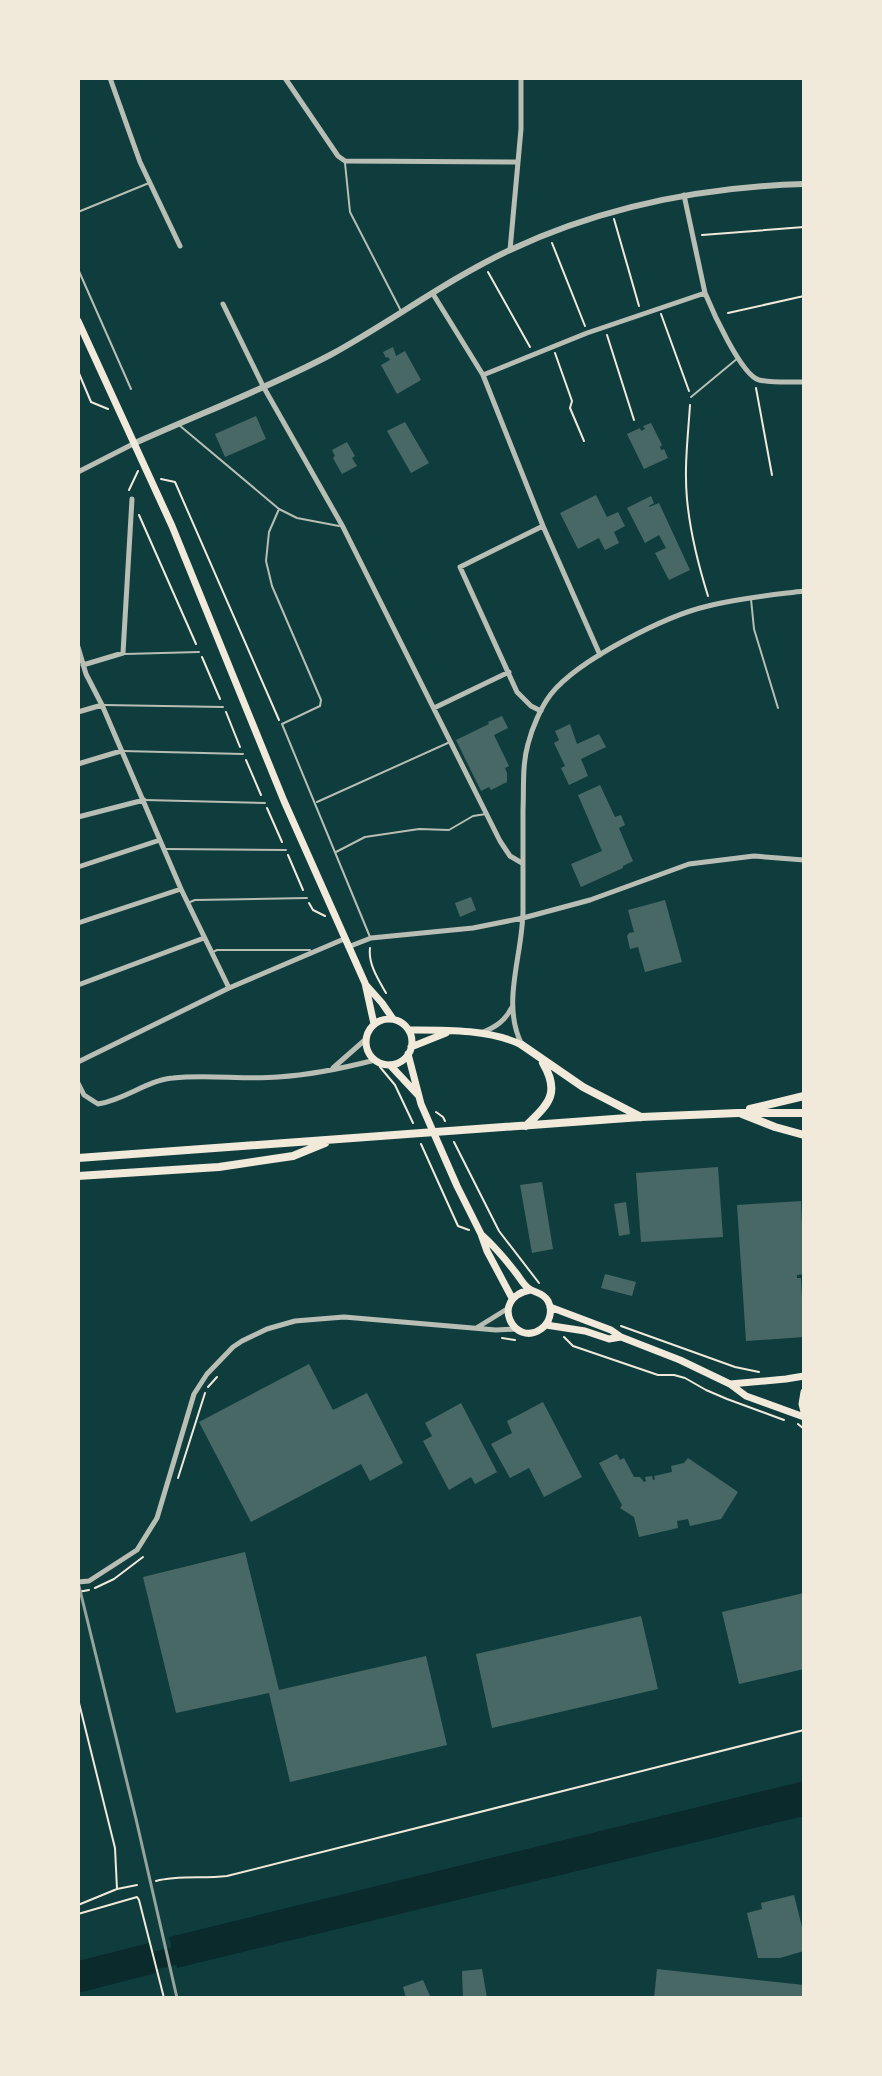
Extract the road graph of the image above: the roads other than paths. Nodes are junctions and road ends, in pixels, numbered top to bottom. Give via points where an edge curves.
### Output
1 (110, 78) edge
2 (285, 78) edge
3 (521, 78) edge
4 (345, 161) junction
5 (517, 162) junction
6 (151, 182) junction
7 (804, 184) edge
8 (684, 195) junction
9 (78, 212) edge
10 (180, 246) dead end
11 (510, 250) junction
12 (78, 269) edge
13 (705, 293) junction
14 (433, 294) junction
15 (223, 304) dead end
16 (402, 313) junction
17 (78, 321) edge
18 (739, 357) junction
19 (483, 375) junction
20 (804, 382) edge
21 (263, 386) junction
22 (131, 389) dead end
23 (691, 397) road end
24 (178, 425) junction
25 (133, 444) junction
26 (78, 472) edge
27 (132, 499) dead end
28 (279, 509) junction
29 (543, 526) junction
30 (343, 527) junction
31 (804, 591) edge
32 (750, 598) junction
33 (78, 647) edge
34 (199, 652) dead end
35 (600, 655) junction
36 (105, 659) junction
37 (83, 665) junction
38 (509, 672) junction
39 (78, 674) edge
40 (86, 674) junction
41 (102, 705) junction
42 (223, 707) dead end
43 (434, 708) junction
44 (778, 708) dead end
45 (541, 711) junction
46 (78, 712) edge
47 (451, 741) junction
48 (121, 751) junction
49 (243, 754) dead end
50 (78, 764) edge
51 (144, 800) junction
52 (265, 803) dead end
53 (315, 803) junction
54 (487, 814) junction
55 (78, 817) edge
56 (160, 840) junction
57 (165, 849) junction
58 (286, 850) dead end
59 (336, 852) junction
60 (804, 860) edge
61 (522, 863) junction
62 (78, 867) edge
63 (181, 889) junction
64 (307, 898) dead end
65 (188, 902) junction
66 (523, 918) junction
67 (78, 923) edge
68 (204, 938) junction
69 (371, 938) junction
70 (346, 943) junction
71 (318, 951) junction
72 (211, 953) junction
73 (365, 983) junction
74 (78, 985) edge
75 (229, 988) junction
76 (512, 1006) junction
77 (393, 1019) junction
78 (374, 1024) junction
79 (409, 1030) junction
80 (448, 1032) junction
81 (481, 1033) junction
82 (366, 1039) junction
83 (522, 1045) junction
84 (410, 1050) junction
85 (541, 1059) junction
86 (375, 1060) junction
87 (78, 1062) edge
88 (390, 1065) junction
89 (332, 1069) junction
90 (78, 1083) edge
91 (418, 1096) junction
92 (804, 1096) edge
93 (738, 1113) junction
94 (804, 1113) edge
95 (641, 1117) junction
96 (526, 1126) junction
97 (804, 1135) edge
98 (333, 1139) junction
99 (78, 1158) edge
100 (78, 1176) edge
101 (481, 1234) junction
102 (530, 1290) junction
103 (512, 1298) junction
104 (550, 1307) junction
105 (507, 1309) junction
106 (546, 1325) junction
107 (477, 1328) junction
108 (516, 1329) junction
109 (621, 1337) junction
110 (804, 1376) edge
111 (730, 1384) junction
112 (804, 1392) edge
113 (804, 1415) edge
114 (78, 1582) edge

1 - 6 street
2 - 4 street
3 - 5 street
4 - 5 street
4 - 16 lane via 350,212
5 - 11 street
6 - 9 lane
6 - 10 street
7 - 8 street
8 - 11 street via 612,211
8 - 13 street
11 - 14 street
12 - 22 lane
13 - 18 street
13 - 19 street
14 - 16 street
14 - 19 street
15 - 21 street
16 - 21 street
17 - 25 main road
18 - 20 street via 755,379
18 - 23 lane
19 - 29 street
21 - 24 street
21 - 30 street
24 - 25 street
24 - 28 lane
25 - 26 street
25 - 70 main road
27 - 36 street via 123,653
28 - 30 lane
28 - 53 lane via 269,532 266,561 321,700 320,706 282,724
29 - 35 street
29 - 38 street via 460,567
30 - 43 street
31 - 32 street
32 - 35 street via 692,610
32 - 44 lane
33 - 37 street
34 - 36 lane via 129,653
35 - 45 street via 572,672
36 - 37 street
37 - 40 street
38 - 43 street
38 - 45 street via 517,692
39 - 40 street
40 - 41 street
41 - 42 lane
41 - 46 street
41 - 48 street
43 - 47 street
45 - 61 street via 528,743 523,777
47 - 53 lane
47 - 54 street
48 - 49 lane
48 - 50 street
48 - 51 street
51 - 52 lane
51 - 55 street
51 - 56 street
53 - 59 lane
54 - 59 lane via 449,830 365,837
54 - 61 street via 510,856
56 - 57 street
56 - 62 street
57 - 58 lane
57 - 63 street
59 - 69 lane
60 - 66 street via 754,856 689,864
61 - 66 street
63 - 65 street
63 - 67 street
64 - 65 lane
65 - 68 street
66 - 69 street
66 - 76 street
68 - 72 street
68 - 74 street
69 - 70 street
70 - 71 street
70 - 73 main road
71 - 72 lane
71 - 75 street
72 - 75 street
73 - 77 main road
73 - 78 main road
75 - 87 street
76 - 81 street via 506,1018
76 - 83 street
77 - 78 main road
77 - 79 main road
78 - 82 main road
79 - 80 main road
79 - 84 main road
80 - 81 main road
80 - 84 main road
81 - 83 main road
82 - 86 main road
82 - 89 street
83 - 85 highway
84 - 88 main road
84 - 91 main road
85 - 95 highway
85 - 96 highway via 550,1074 551,1094
86 - 88 main road
86 - 89 street
88 - 91 main road
89 - 90 street via 278,1077 171,1078 98,1104
91 - 101 main road
92 - 93 highway
93 - 94 highway
93 - 95 highway
93 - 97 highway
95 - 96 highway
96 - 98 highway
98 - 99 highway
98 - 100 highway via 293,1156 219,1167
101 - 102 main road
101 - 103 main road
102 - 103 main road
102 - 104 main road via 543,1295
103 - 105 main road
104 - 106 main road
104 - 109 main road
105 - 107 street
105 - 108 main road
106 - 108 main road via 531,1336
106 - 109 main road
107 - 108 street
107 - 114 street via 344,1317 295,1321 242,1341 194,1394 157,1518 137,1550 89,1581
109 - 111 main road
110 - 111 main road
111 - 113 main road via 746,1396
112 - 113 main road

